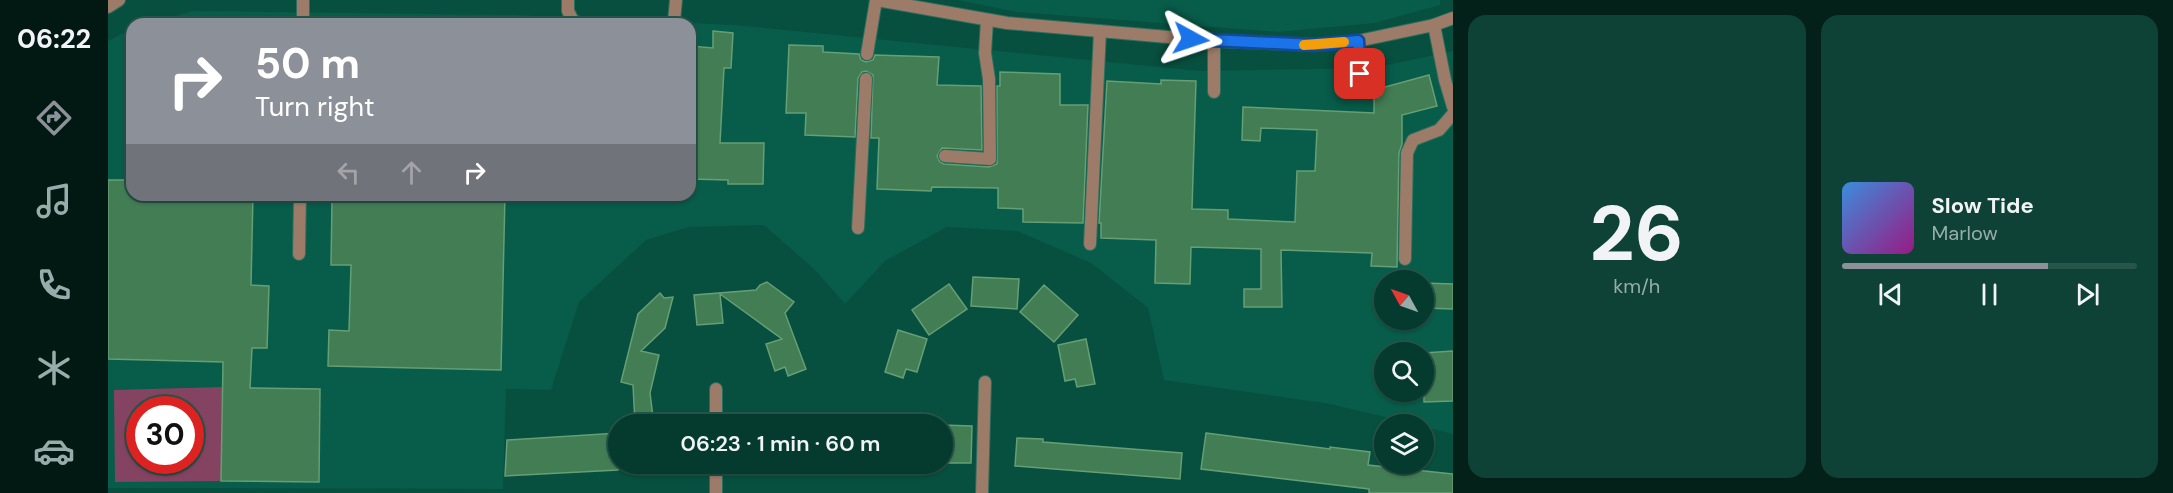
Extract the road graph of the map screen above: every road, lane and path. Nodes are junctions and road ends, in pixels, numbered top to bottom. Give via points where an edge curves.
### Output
1 (119, 0) edge
2 (303, 0) edge
3 (568, 0) edge
4 (676, 0) edge
5 (877, 0) edge
6 (108, 7) edge
7 (303, 18) edge
8 (572, 18) edge
9 (674, 18) edge
10 (1453, 18) edge
11 (987, 20) junction
12 (1434, 24) junction
13 (1100, 31) junction
14 (1214, 41) junction
15 (1358, 41) junction
16 (867, 54) dead end
17 (866, 79) dead end
18 (1362, 90) dead end
19 (1214, 92) dead end
20 (1453, 107) edge
21 (1453, 114) edge
22 (945, 156) dead end
23 (300, 201) edge
24 (858, 228) dead end
25 (1090, 244) dead end
26 (299, 254) dead end
27 (1405, 259) dead end
28 (985, 382) dead end
29 (716, 389) dead end
30 (716, 414) edge
31 (716, 474) edge
32 (717, 493) edge
33 (982, 493) edge

1 - 6 street
2 - 7 street
3 - 8 street
4 - 9 street
5 - 11 street
5 - 16 street
10 - 12 street
11 - 13 street
11 - 22 street via 990,159
12 - 15 street
12 - 20 street
13 - 14 street
13 - 25 street
14 - 15 street via 1314,45
14 - 19 street
15 - 18 street
17 - 24 street
21 - 27 street via 1439,130 1413,140 1407,153
23 - 26 street
28 - 33 street
29 - 30 street
31 - 32 street

